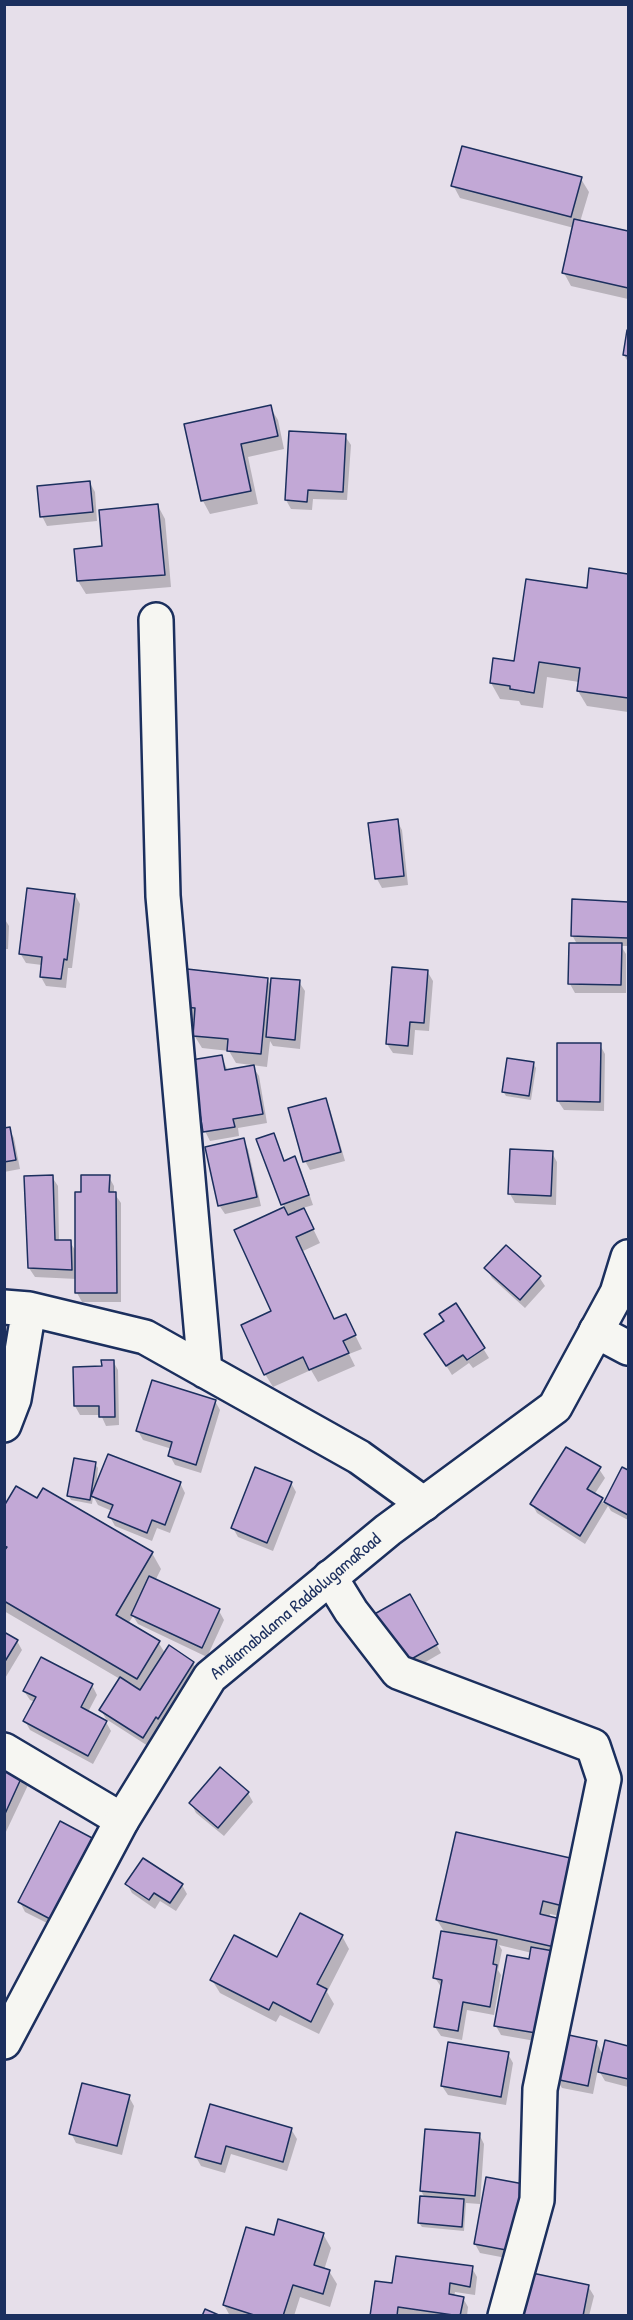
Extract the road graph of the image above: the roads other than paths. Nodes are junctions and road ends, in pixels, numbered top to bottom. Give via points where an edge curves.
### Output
1 (156, 620) dead end
2 (628, 1257) edge
3 (17, 1308) edge
4 (596, 1331) junction
5 (628, 1348) edge
6 (205, 1371) junction
7 (4, 1425) edge
8 (424, 1504) junction
9 (330, 1577) junction
10 (4, 1750) edge
11 (122, 1820) junction
12 (4, 2042) edge
13 (505, 2316) edge

1 - 6 street via 163,896
2 - 4 street, Andiamabalama RaddolugamaRoad via 617,1293
3 - 6 street via 145,1337
3 - 7 street via 14,1399
4 - 5 street
4 - 8 street, Andiamabalama RaddolugamaRoad via 555,1407
6 - 8 street via 359,1457
8 - 9 street, Andiamabalama RaddolugamaRoad
9 - 11 street, Andiamabalama RaddolugamaRoad via 210,1677
9 - 13 street via 398,1672 593,1746 604,1779 540,2089 537,2200
10 - 11 street
11 - 12 street, Andiamabalama RaddolugamaRoad

